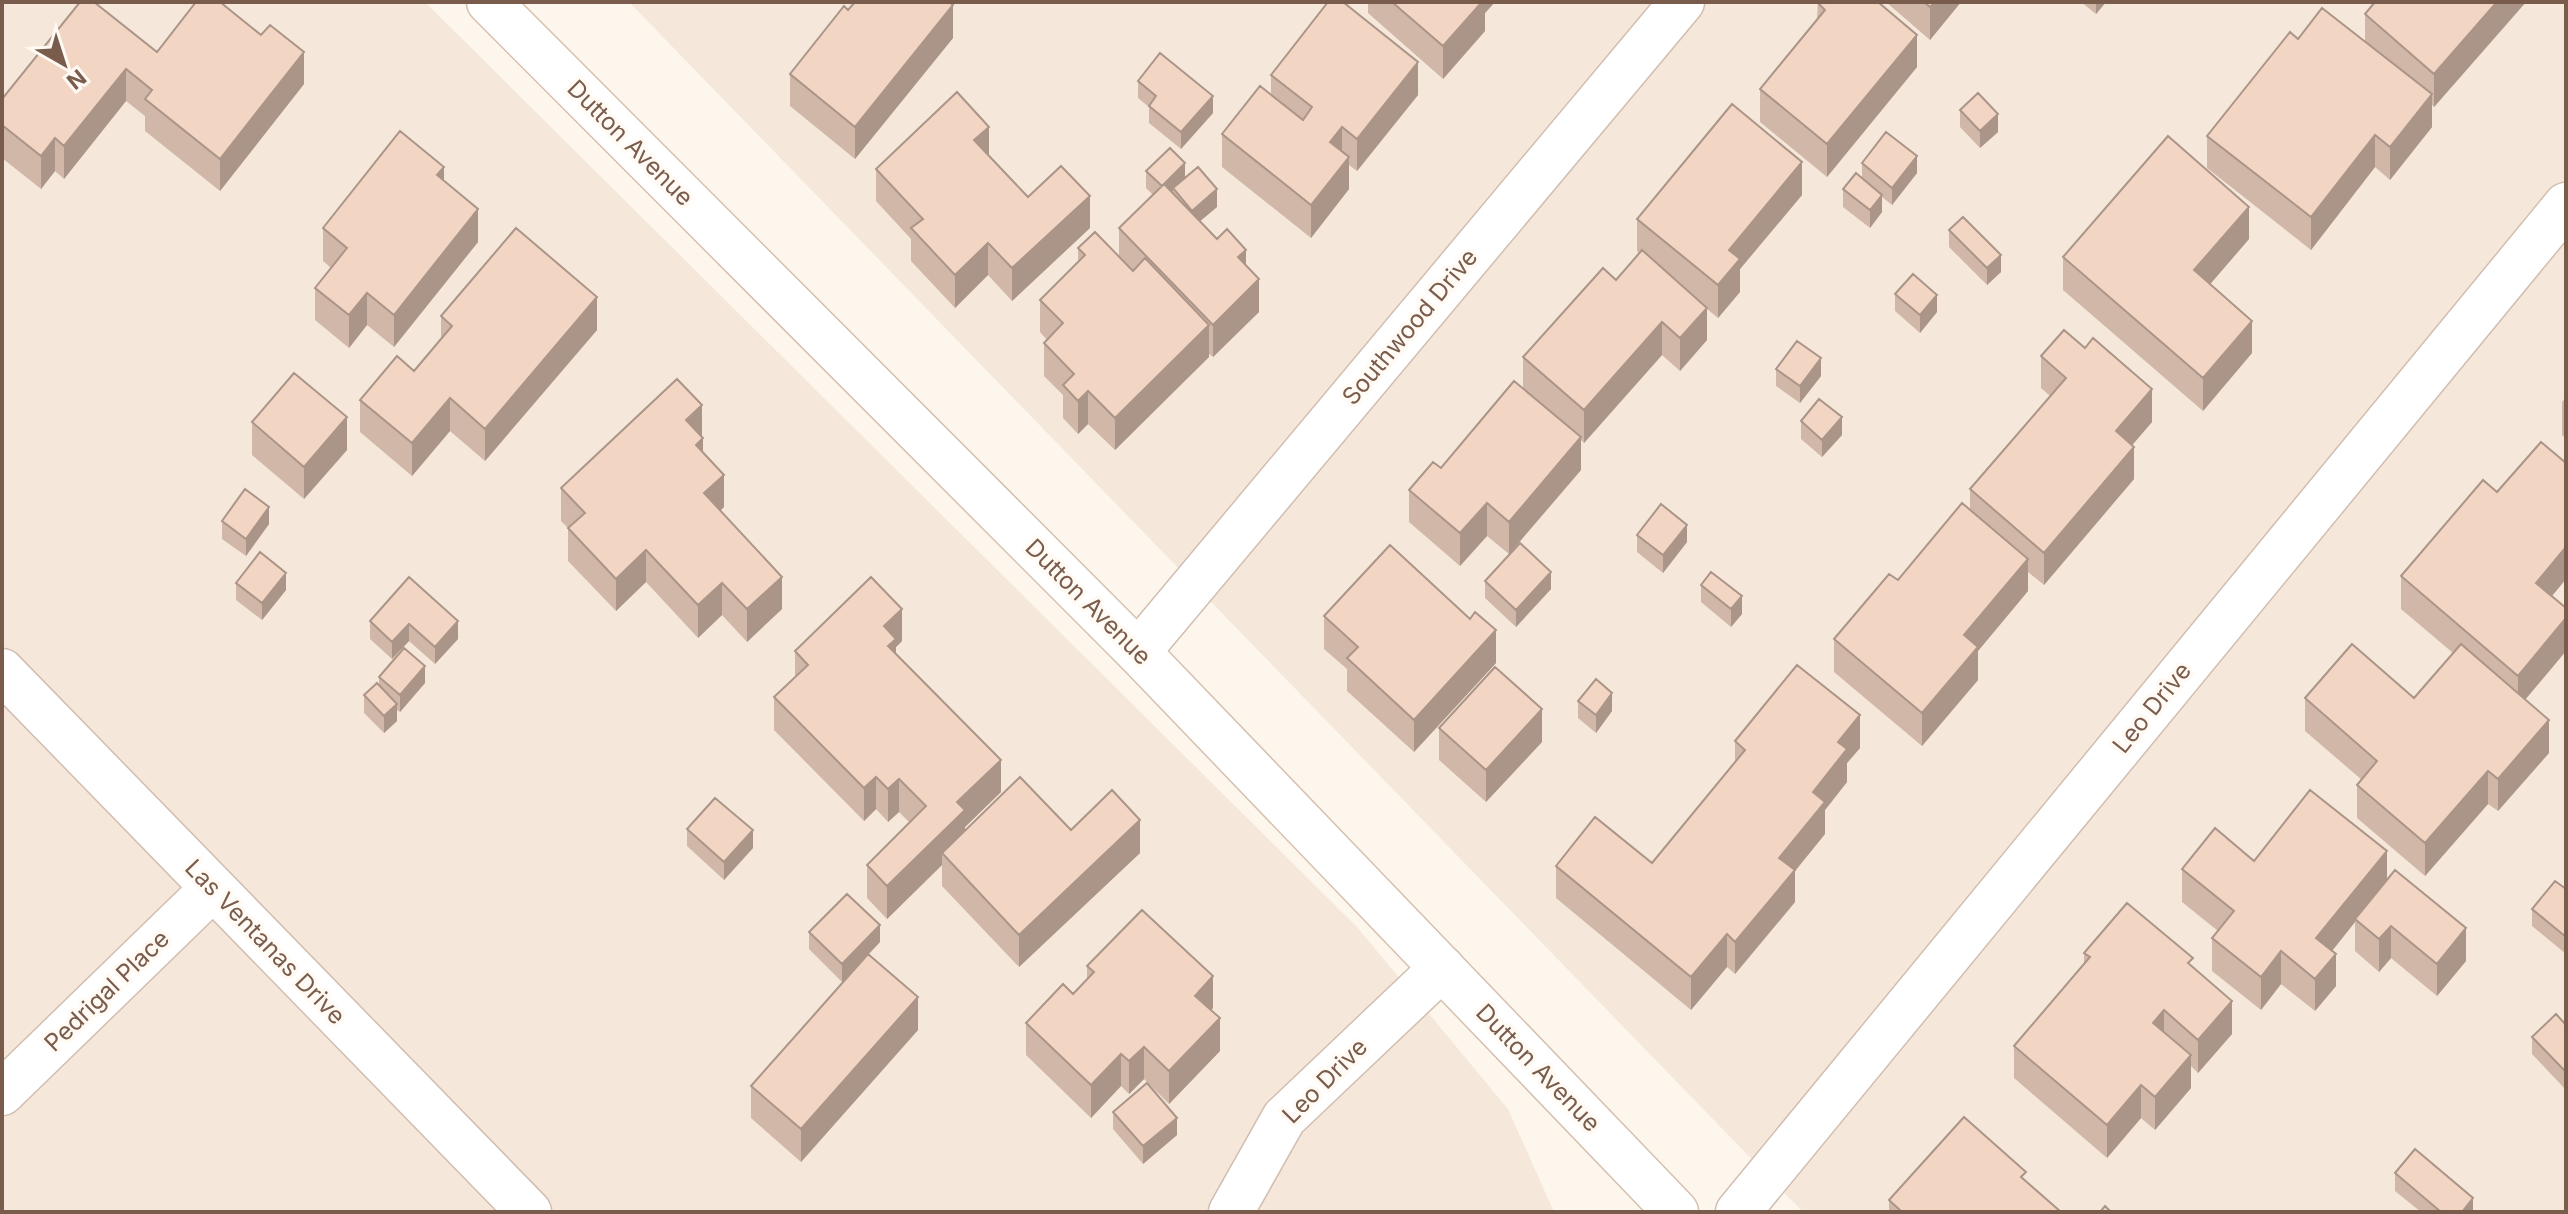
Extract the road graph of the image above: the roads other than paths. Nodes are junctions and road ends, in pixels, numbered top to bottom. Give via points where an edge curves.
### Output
1 (489, 2) edge
2 (1682, 2) edge
3 (2566, 205) edge
4 (1138, 652) junction
5 (2, 671) edge
6 (213, 888) junction
7 (1442, 968) junction
8 (2, 1093) edge
9 (529, 1212) edge
10 (1231, 1212) edge
11 (1676, 1212) edge
12 (1738, 1212) edge

1 - 4 street, Dutton Avenue
2 - 4 street, Southwood Drive
3 - 12 street, Leo Drive
4 - 7 street, Dutton Avenue
5 - 6 street, Las Ventanas Drive
6 - 8 street, Pedrigal Place
6 - 9 street, Las Ventanas Drive
7 - 10 street, Leo Drive via 1284,1118
7 - 11 street, Dutton Avenue

